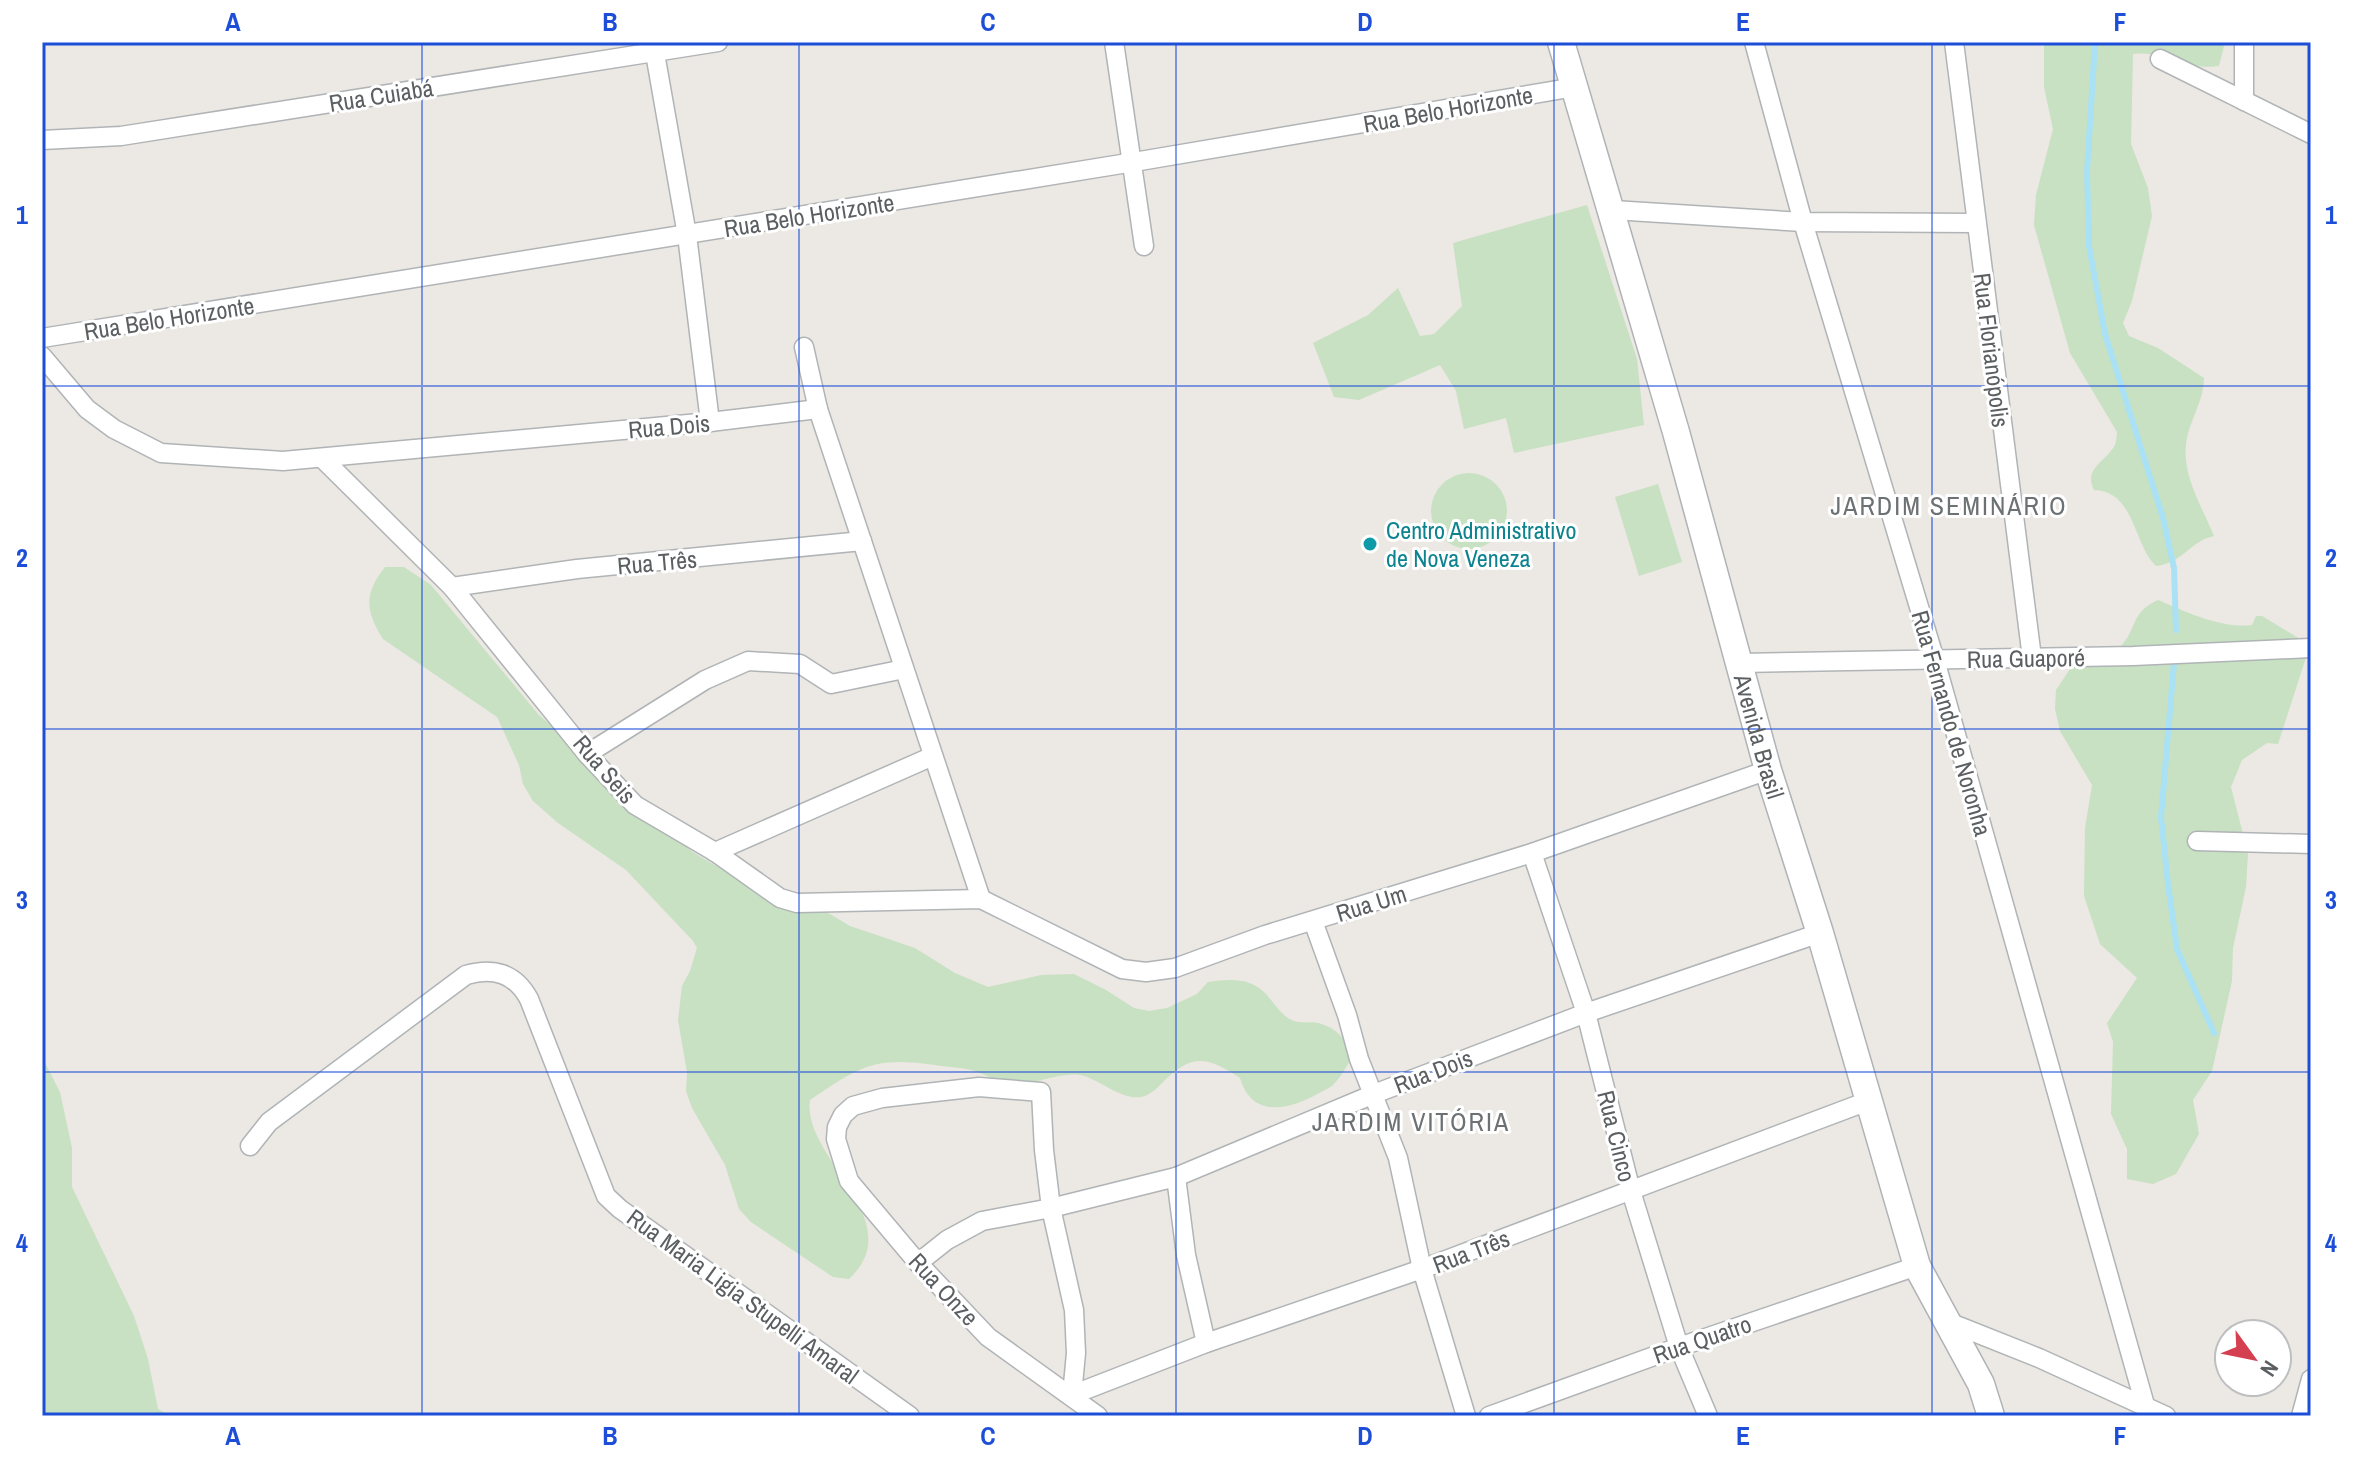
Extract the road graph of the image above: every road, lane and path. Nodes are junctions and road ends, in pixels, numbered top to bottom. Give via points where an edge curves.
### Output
1 (718, 42) edge
2 (1114, 42) edge
3 (1561, 42) edge
4 (1754, 42) edge
5 (1954, 42) edge
6 (2244, 42) edge
7 (654, 47) edge
8 (2160, 59) dead end
9 (1575, 87) junction
10 (2244, 101) junction
11 (2311, 134) edge
12 (42, 140) edge
13 (1134, 162) junction
14 (1613, 210) junction
15 (1803, 222) junction
16 (1975, 223) junction
17 (687, 235) junction
18 (1144, 246) dead end
19 (42, 338) edge
20 (804, 347) dead end
21 (42, 356) edge
22 (818, 409) junction
23 (710, 422) junction
24 (322, 458) junction
25 (862, 541) junction
26 (452, 587) junction
27 (2311, 648) edge
28 (2032, 658) junction
29 (1935, 660) junction
30 (1741, 663) junction
31 (904, 669) junction
32 (587, 754) junction
33 (933, 756) junction
34 (1768, 770) junction
35 (2197, 841) dead end
36 (2311, 844) edge
37 (715, 852) junction
38 (1532, 853) junction
39 (981, 899) junction
40 (1313, 921) junction
41 (1820, 933) junction
42 (1586, 1013) junction
43 (1374, 1094) junction
44 (1868, 1101) junction
45 (250, 1146) dead end
46 (1176, 1177) junction
47 (1631, 1191) junction
48 (1051, 1208) junction
49 (918, 1263) junction
50 (1917, 1266) junction
51 (1422, 1269) junction
52 (1946, 1321) junction
53 (1206, 1343) junction
54 (1679, 1347) junction
55 (2311, 1379) edge
56 (1072, 1395) junction
57 (2145, 1405) junction
58 (910, 1416) edge
59 (1098, 1416) edge
60 (1466, 1416) edge
61 (1489, 1416) edge
62 (1708, 1416) edge
63 (1991, 1416) edge
64 (2166, 1416) edge
65 (2301, 1416) edge

1 - 7 street, Rua Cuiabá
2 - 13 street
3 - 9 street, Avenida Brasil
4 - 15 street, Rua Fernando de Noronha
5 - 16 street, Rua Florianópolis
6 - 10 street
7 - 12 street, Rua Cuiabá via 121,136
7 - 17 street
8 - 10 street
9 - 13 street, Rua Belo Horizonte
9 - 14 street, Avenida Brasil
10 - 11 street
13 - 17 street, Rua Belo Horizonte
13 - 18 street
14 - 15 street
14 - 30 street, Avenida Brasil
15 - 16 street
15 - 29 street, Rua Fernando de Noronha
16 - 28 street, Rua Florianópolis
17 - 19 street, Rua Belo Horizonte
17 - 23 street
20 - 22 street
21 - 24 street, Rua Dois via 87,409 161,453 283,461
22 - 23 street, Rua Dois
22 - 25 street
23 - 24 street, Rua Dois
24 - 26 street, Rua Seis
25 - 26 street, Rua Três
25 - 31 street
26 - 32 street, Rua Seis
27 - 28 street, Rua Guaporé
28 - 29 street, Rua Guaporé
29 - 30 street, Rua Guaporé
29 - 57 street, Rua Fernando de Noronha
30 - 34 street, Avenida Brasil
31 - 32 street via 831,684 800,664 748,661 705,680
31 - 33 street
32 - 37 street, Rua Seis via 635,805
33 - 37 street
33 - 39 street
34 - 38 street, Rua Um
34 - 41 street, Avenida Brasil
35 - 36 street
37 - 39 street, Rua Seis via 780,898 797,903
38 - 40 street, Rua Um
38 - 42 street, Rua Cinco
39 - 40 street, Rua Um via 1122,969 1146,972 1175,968
40 - 43 street
41 - 42 street, Rua Dois
41 - 44 street, Avenida Brasil
42 - 43 street, Rua Dois
42 - 47 street, Rua Cinco
43 - 46 street, Rua Dois
43 - 51 street via 1398,1158
44 - 47 street, Rua Três
44 - 50 street, Avenida Brasil
45 - 58 street, Rua Maria Ligia Stupelli Amaral via 269,1122 466,975 481,970 508,976 529,999 606,1196
46 - 48 street, Rua Dois
46 - 53 street via 1186,1255
47 - 51 street, Rua Três
47 - 54 street, Rua Cinco
48 - 49 street, Rua Dois via 982,1221
48 - 49 street, Rua Onze via 1041,1092 979,1087 853,1106 843,1115 836,1139 849,1181
48 - 56 street via 1074,1310
49 - 56 street, Rua Onze via 988,1337
50 - 52 street, Avenida Brasil
50 - 54 street, Rua Quatro
51 - 53 street, Rua Três
51 - 60 street
52 - 57 street
52 - 63 street, Avenida Brasil via 1981,1384
53 - 56 street, Rua Três
54 - 61 street, Rua Quatro
54 - 62 street, Rua Cinco
55 - 65 street
56 - 59 street, Rua Onze
57 - 64 street

